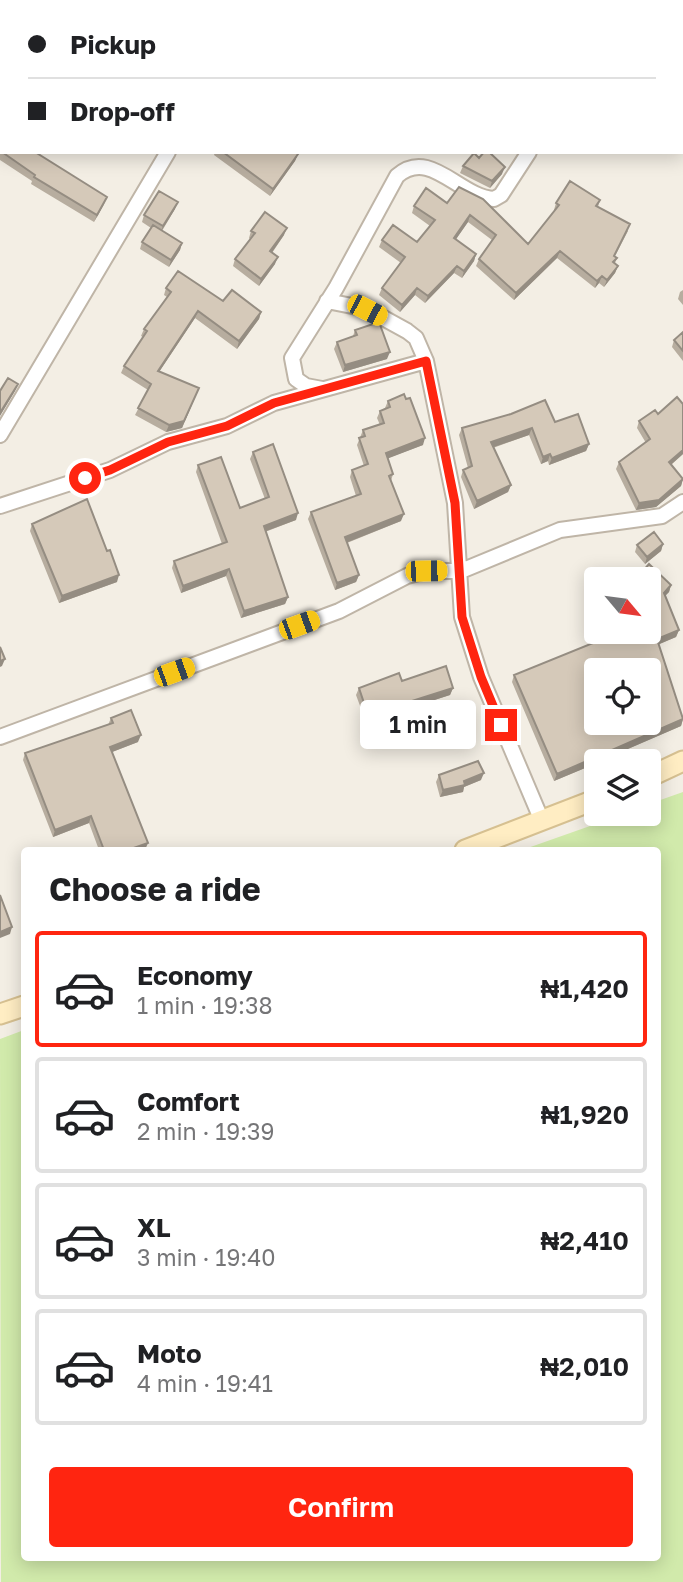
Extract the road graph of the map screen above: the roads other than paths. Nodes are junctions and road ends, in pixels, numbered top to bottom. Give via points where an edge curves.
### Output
1 (167, 154) edge
2 (528, 154) edge
3 (327, 301) junction
4 (426, 361) junction
5 (323, 390) junction
6 (0, 435) edge
7 (683, 502) edge
8 (0, 506) edge
9 (461, 571) junction
10 (0, 737) edge
11 (683, 761) edge
12 (661, 771) edge
13 (584, 804) edge
14 (542, 821) junction
15 (473, 847) edge
16 (21, 1007) edge
17 (0, 1014) edge

1 - 6 street
2 - 3 street via 494,199 473,193 425,165 404,170
3 - 4 street via 367,310 407,331 416,338
3 - 5 street via 292,358 296,379
4 - 5 street
4 - 9 street via 453,490
5 - 8 street via 274,403 227,426 168,442 110,470
7 - 9 street via 662,516 560,530
9 - 10 street via 407,576 339,611
9 - 14 street via 462,617 481,677
11 - 12 street
13 - 14 street
14 - 15 street
16 - 17 street

